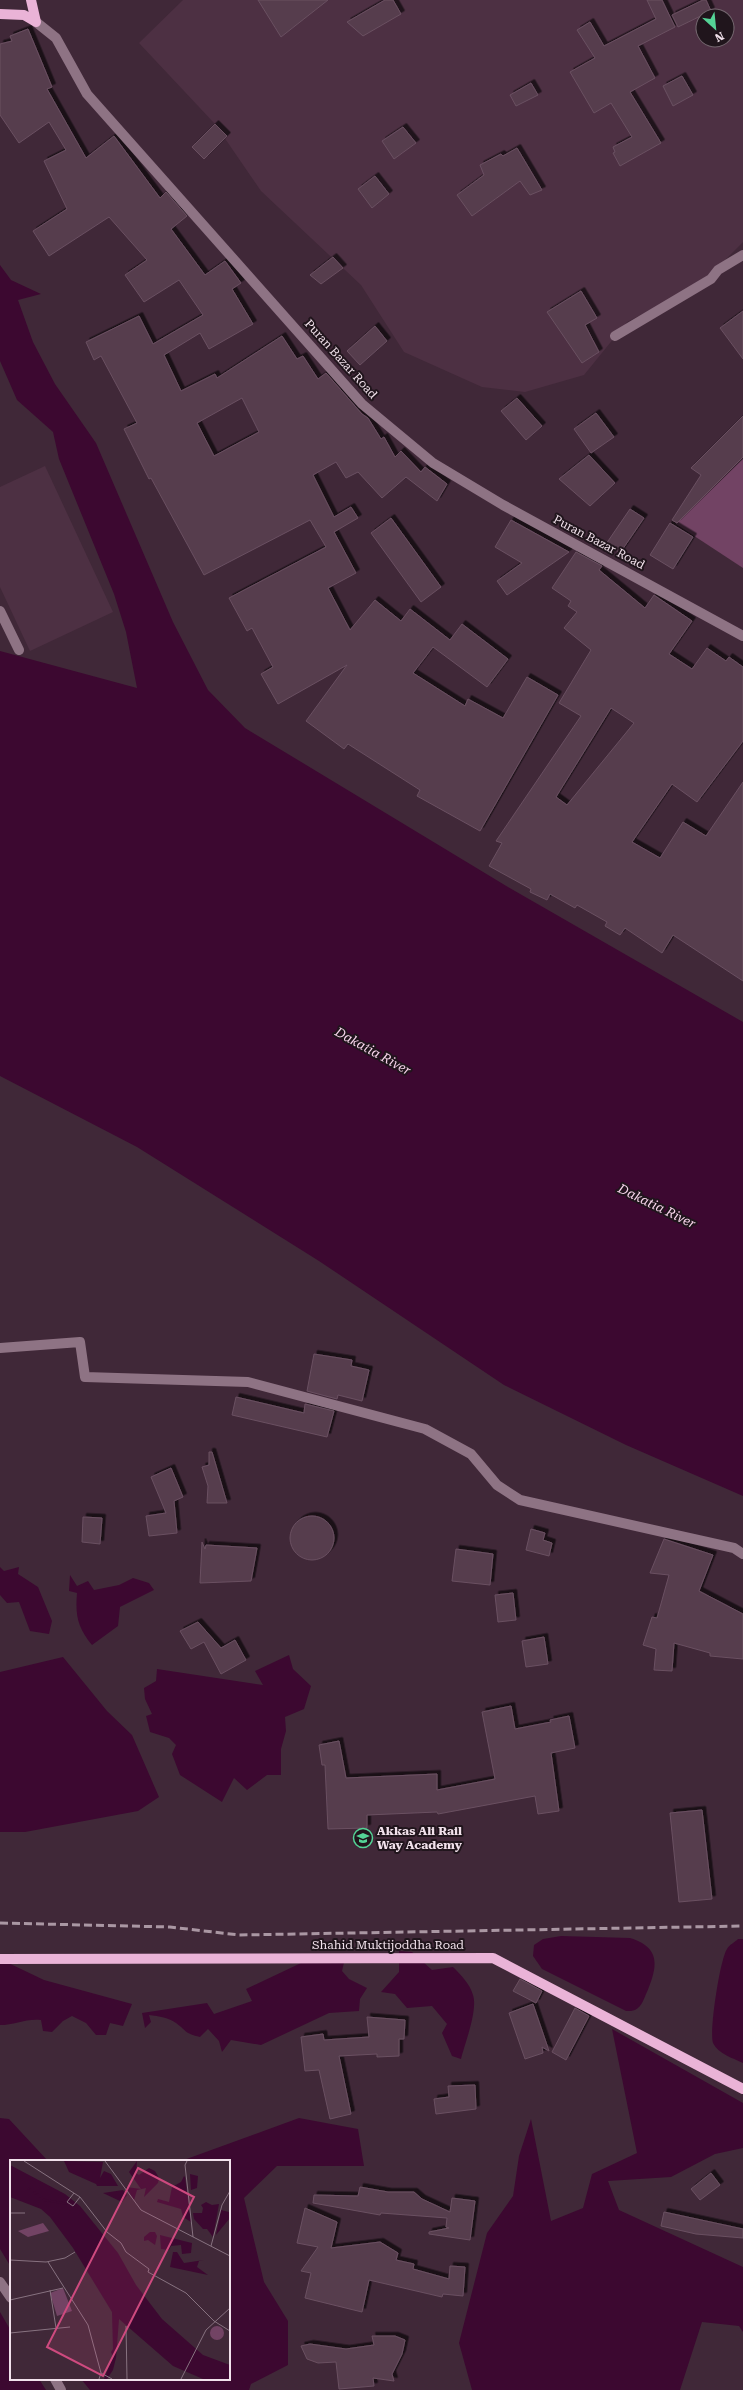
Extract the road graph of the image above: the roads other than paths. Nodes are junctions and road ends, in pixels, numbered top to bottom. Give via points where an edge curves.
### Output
1 (31, 0) edge
2 (0, 14) edge
3 (36, 22) junction
4 (743, 255) edge
5 (616, 336) dead end
6 (0, 611) edge
7 (743, 636) edge
8 (19, 650) dead end
9 (0, 1348) edge
10 (743, 1554) edge
11 (0, 1959) edge
12 (743, 2089) edge
13 (0, 2282) edge
14 (10, 2297) edge
15 (56, 2380) edge
16 (61, 2390) edge

1 - 3 main road
2 - 3 main road, Puran Bazar Road via 24,15
3 - 7 street, Puran Bazar Road via 56,38 87,94 362,404 446,471 503,505
4 - 5 street via 718,270 711,279
6 - 8 street
9 - 10 street via 80,1342 85,1377 248,1382 426,1429 471,1454 497,1485 520,1500 734,1548
11 - 12 main road, Shahid Muktijoddha Road via 493,1958
13 - 14 street
15 - 16 street

